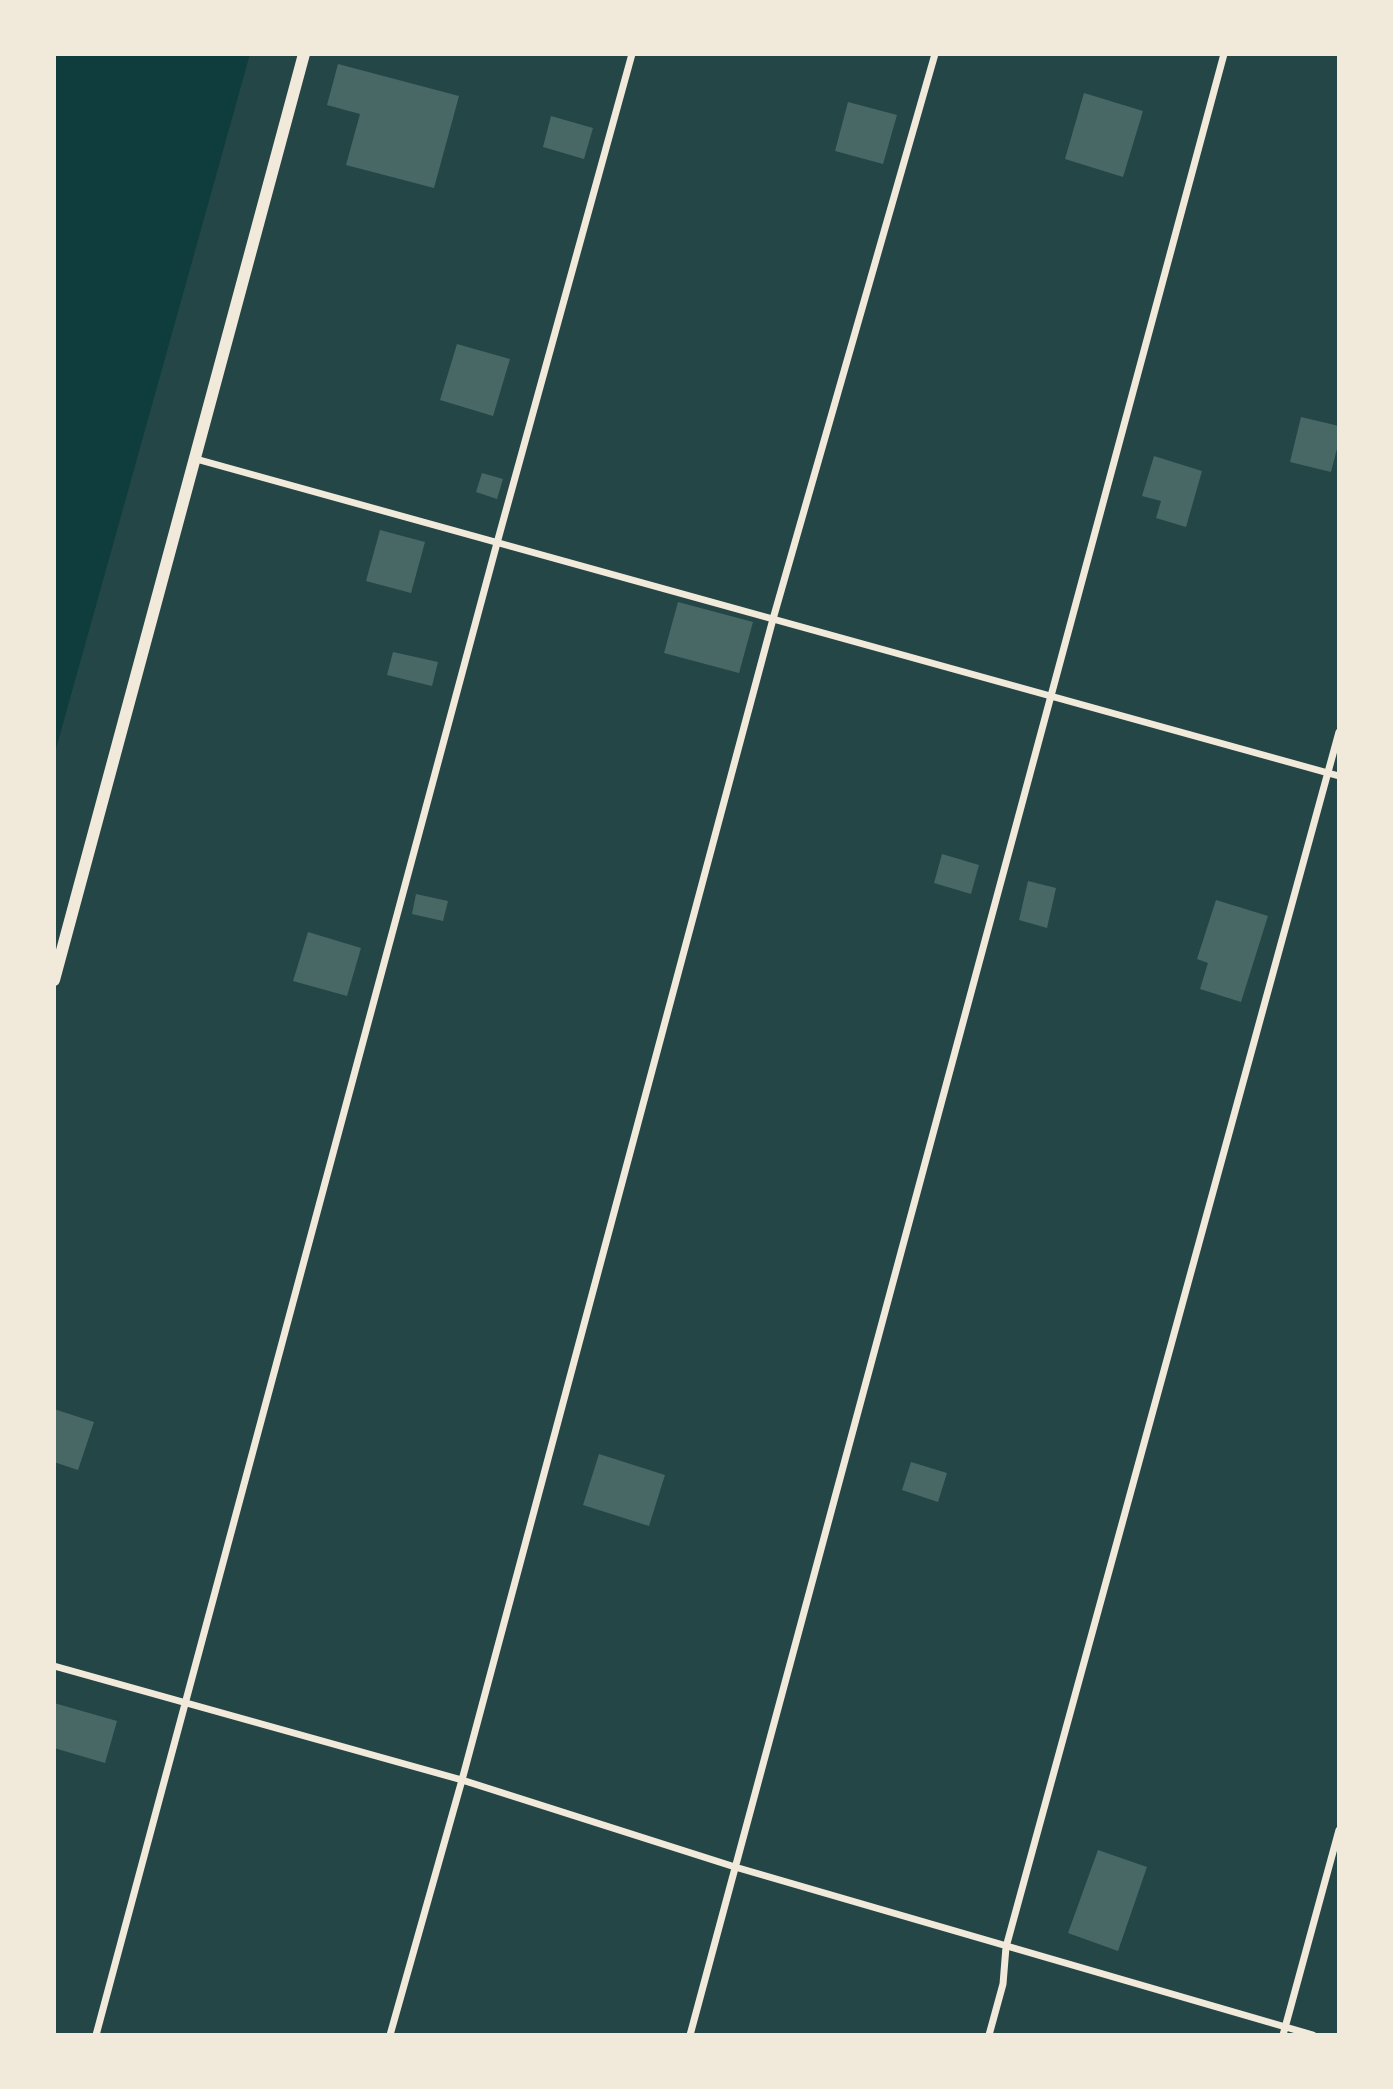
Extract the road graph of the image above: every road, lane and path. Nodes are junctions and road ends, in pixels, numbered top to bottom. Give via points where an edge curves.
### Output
1 (304, 54) edge
2 (632, 54) edge
3 (935, 54) edge
4 (1224, 54) edge
5 (196, 459) junction
6 (497, 543) junction
7 (773, 619) junction
8 (1053, 695) junction
9 (1339, 732) edge
10 (1328, 773) junction
11 (1339, 776) edge
12 (54, 980) edge
13 (54, 1666) edge
14 (184, 1703) junction
15 (462, 1780) junction
16 (1339, 1830) edge
17 (735, 1867) junction
18 (1006, 1947) junction
19 (1284, 2031) edge
20 (96, 2035) edge
21 (390, 2035) edge
22 (690, 2035) edge
23 (989, 2035) edge
24 (1313, 2035) edge

1 - 5 street
2 - 6 street
3 - 7 street
4 - 8 street
5 - 6 street
5 - 12 street
6 - 7 street
6 - 14 street
7 - 8 street
7 - 15 street
8 - 10 street
8 - 17 street
9 - 10 street
10 - 11 street
10 - 18 street
13 - 14 street
14 - 15 street
14 - 20 street
15 - 17 street
15 - 21 street
16 - 19 street
17 - 18 street
17 - 22 street
18 - 19 street
18 - 23 street via 1003,1984
19 - 24 street

